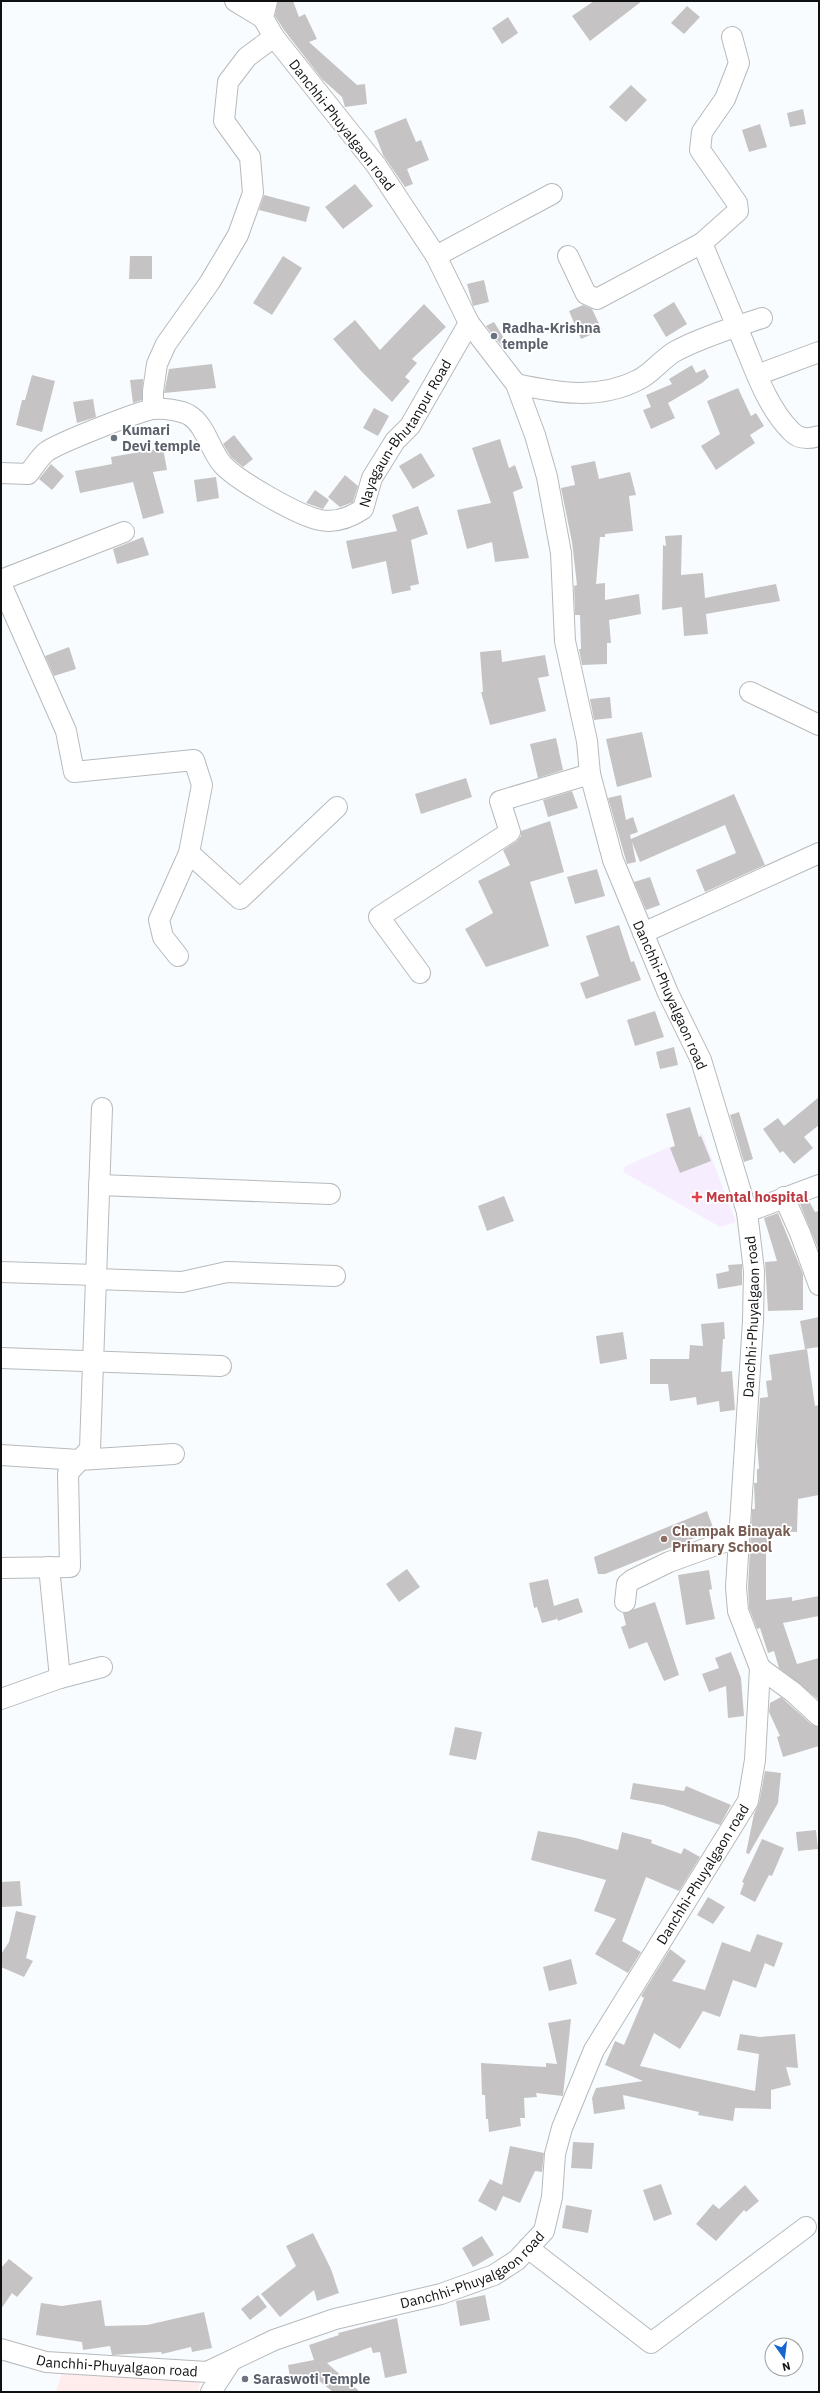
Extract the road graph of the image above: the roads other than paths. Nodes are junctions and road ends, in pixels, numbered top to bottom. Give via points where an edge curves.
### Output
1 (235, 1) edge
2 (265, 10) edge
3 (274, 37) junction
4 (732, 37) dead end
5 (552, 194) dead end
6 (702, 243) junction
7 (436, 256) junction
8 (568, 256) dead end
9 (762, 318) dead end
10 (469, 323) junction
11 (737, 326) junction
12 (819, 352) edge
13 (757, 375) junction
14 (516, 384) junction
15 (153, 409) junction
16 (819, 436) edge
17 (1, 472) edge
18 (124, 532) dead end
19 (1, 580) edge
20 (1, 584) edge
21 (9, 625) edge
22 (750, 692) dead end
23 (819, 725) edge
24 (590, 774) junction
25 (337, 806) dead end
26 (189, 853) junction
27 (819, 853) edge
28 (643, 933) junction
29 (178, 956) dead end
30 (420, 973) dead end
31 (102, 1108) dead end
32 (819, 1184) edge
33 (100, 1185) junction
34 (330, 1194) dead end
35 (784, 1197) junction
36 (747, 1212) junction
37 (1, 1272) edge
38 (335, 1276) dead end
39 (96, 1277) junction
40 (819, 1285) edge
41 (1, 1358) edge
42 (93, 1363) junction
43 (221, 1366) dead end
44 (174, 1454) dead end
45 (1, 1455) edge
46 (79, 1460) junction
47 (738, 1537) junction
48 (49, 1567) junction
49 (1, 1568) edge
50 (624, 1602) dead end
51 (102, 1667) dead end
52 (760, 1668) junction
53 (60, 1678) junction
54 (1, 1699) edge
55 (819, 1716) edge
56 (806, 2227) dead end
57 (528, 2248) junction
58 (1, 2349) edge
59 (232, 2360) junction
60 (211, 2392) edge

1 - 2 street
2 - 3 street, Danchhi-Phuyalgaon road
3 - 7 street, Danchhi-Phuyalgaon road via 376,165
3 - 15 street via 247,57 228,82 224,121 250,157 253,193 238,235 210,282 166,344 157,364
4 - 6 street via 740,63 725,99 702,132 700,150 736,203 738,211
5 - 7 street
6 - 8 street via 597,299 586,294
6 - 11 street
7 - 10 street, Danchhi-Phuyalgaon road
9 - 11 street
10 - 14 street, Danchhi-Phuyalgaon road
10 - 15 street, Nayagaun-Bhutanpur Road via 410,426 395,441 372,478 363,509 346,519 322,520 308,516 255,488 232,474 222,464 203,431 189,415
11 - 13 street
11 - 14 street via 675,352 640,380 614,390 598,394 569,393
12 - 13 street
13 - 16 street via 779,416 791,432 800,438 810,439
14 - 24 street, Danchhi-Phuyalgaon road via 547,477 561,553 565,640 587,741
15 - 17 street, Nayagaun-Bhutanpur Road via 46,452 28,474
18 - 19 street
20 - 21 street
21 - 26 street via 66,731 74,772 194,760 202,785
22 - 23 street
24 - 28 street, Danchhi-Phuyalgaon road via 614,860
24 - 30 street via 500,801 510,832 378,917
25 - 26 street via 240,899
26 - 29 street via 160,920 163,937
27 - 28 street
28 - 36 street, Danchhi-Phuyalgaon road via 668,993 701,1060
31 - 33 street
32 - 35 street
33 - 34 street
33 - 39 street
35 - 36 street
35 - 40 street
36 - 47 street, Danchhi-Phuyalgaon road via 754,1271 753,1314
37 - 39 street
38 - 39 street via 227,1272 182,1282
39 - 42 street
41 - 42 street
42 - 43 street
42 - 46 street via 90,1449
44 - 46 street
45 - 46 street
46 - 48 street via 68,1473 70,1567
47 - 50 street via 670,1562 632,1580 627,1584
47 - 52 street, Danchhi-Phuyalgaon road via 738,1611
48 - 49 street
48 - 53 street
51 - 53 street
52 - 55 street via 793,1692
52 - 57 street, Danchhi-Phuyalgaon road via 755,1760 748,1801 594,2050 562,2128 555,2154 552,2197 544,2231
53 - 54 street
56 - 57 street via 651,2343
57 - 59 street, Danchhi-Phuyalgaon road via 517,2260 494,2275 441,2294 335,2319 274,2340
58 - 59 street, Danchhi-Phuyalgaon road via 46,2362 207,2372
59 - 60 street, Danchhi-Phuyalgaon road

